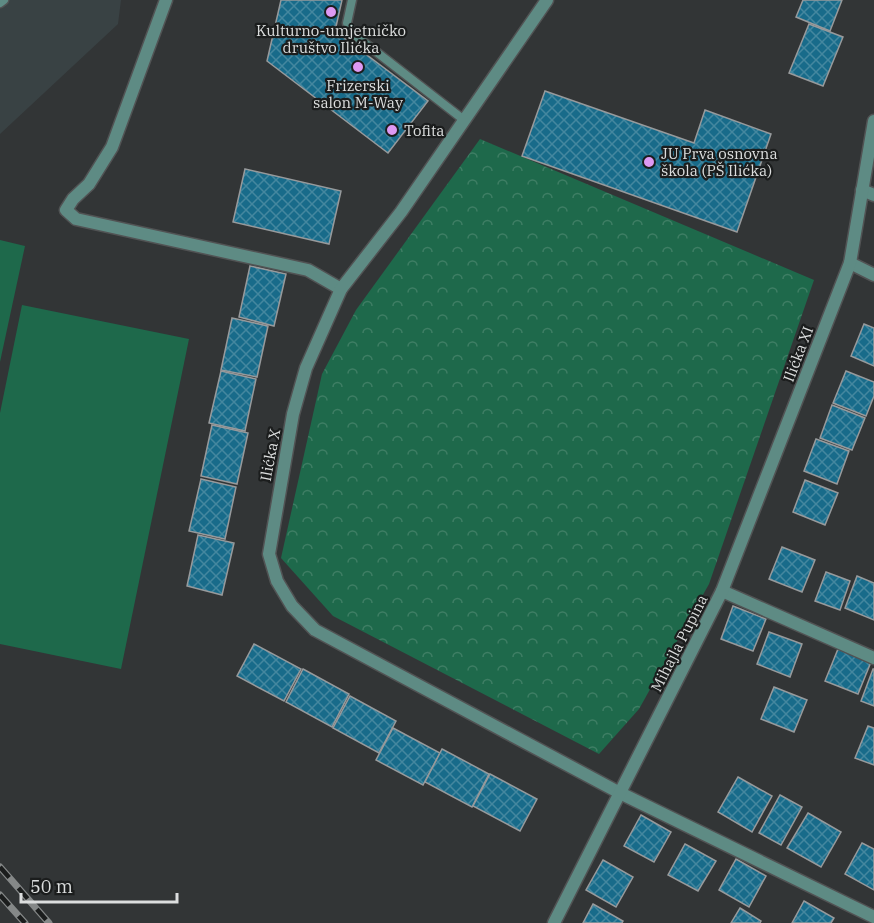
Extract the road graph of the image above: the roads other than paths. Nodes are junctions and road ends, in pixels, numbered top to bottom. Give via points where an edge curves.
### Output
1 (4, 0) edge
2 (166, 0) edge
3 (352, 0) edge
4 (547, 0) edge
5 (0, 3) edge
6 (464, 120) junction
7 (874, 121) edge
8 (862, 190) junction
9 (874, 195) edge
10 (850, 263) junction
11 (874, 275) edge
12 (341, 289) junction
13 (722, 591) junction
14 (874, 658) edge
15 (620, 792) junction
16 (874, 917) edge
17 (554, 923) edge

1 - 5 lane
2 - 12 street via 112,147 89,184 66,210 76,219 308,270
3 - 6 lane via 347,23 352,33
4 - 6 street, Ilićka X
6 - 12 street, Ilićka X via 401,212
7 - 8 street, Ilićka XI
8 - 9 street
8 - 10 street, Ilićka XI
10 - 11 street
10 - 13 street, Ilićka XI
12 - 15 street, Ilićka X via 306,368 293,414 269,554 276,581 292,606 315,630
13 - 14 street, Mihajla Pupina
13 - 15 street, Mihajla Pupina
15 - 16 street
15 - 17 street, Mihajla Pupina

